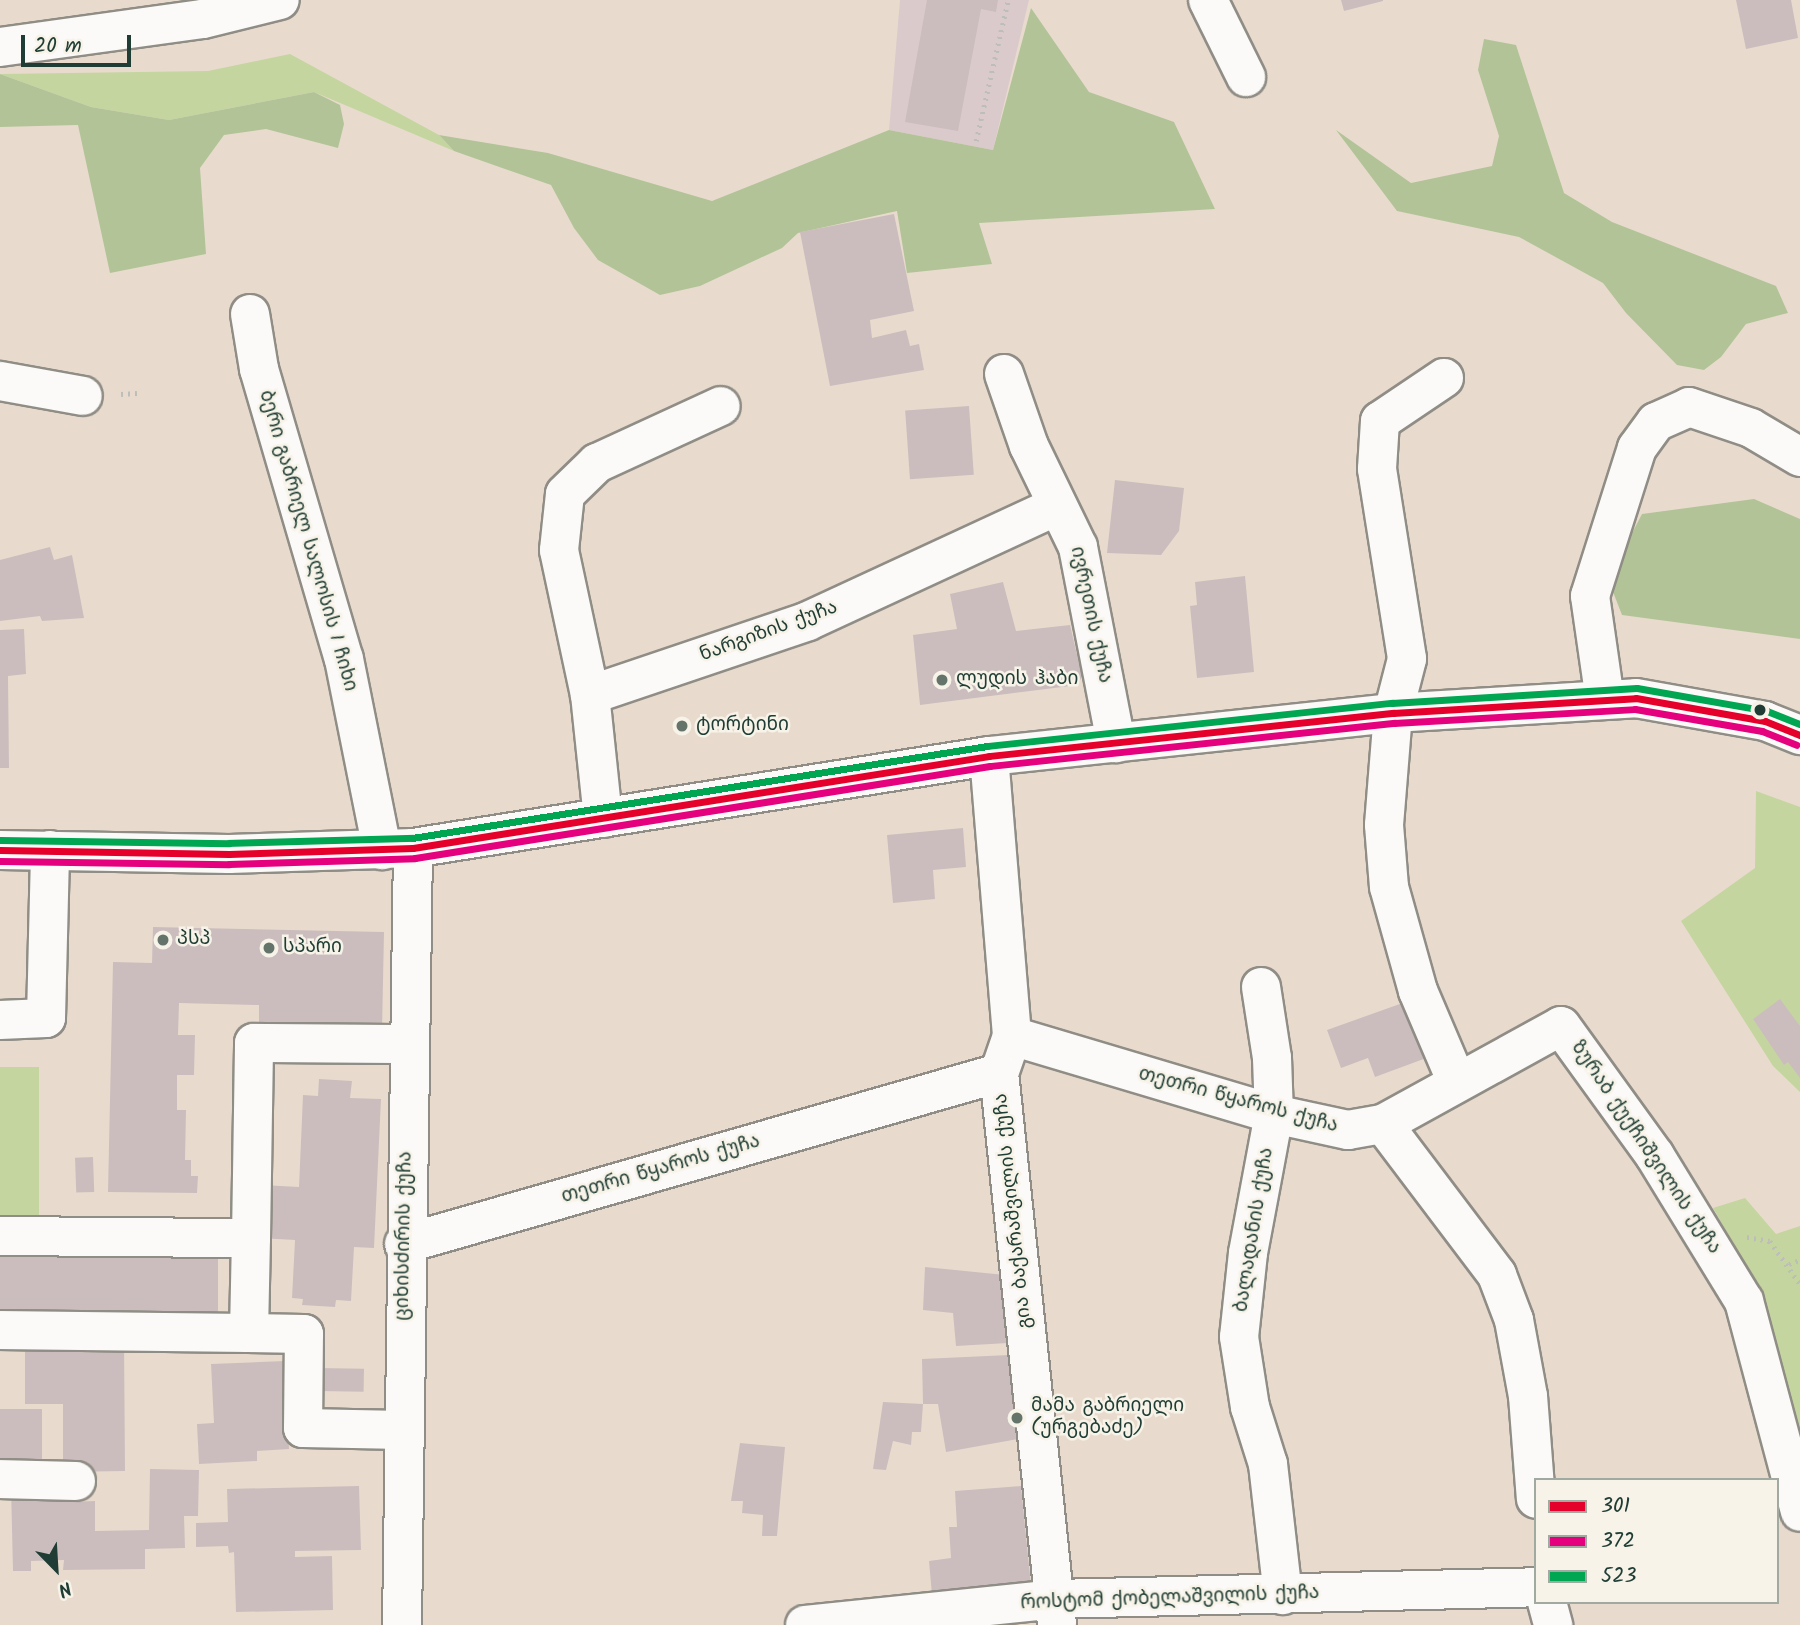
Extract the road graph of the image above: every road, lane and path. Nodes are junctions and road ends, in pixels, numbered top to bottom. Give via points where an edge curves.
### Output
1 (280, 0) edge
2 (1008, 0) edge
3 (1208, 0) edge
4 (0, 47) edge
5 (1246, 77) dead end
6 (976, 141) dead end
7 (250, 314) dead end
8 (1004, 374) dead end
9 (1444, 378) dead end
10 (0, 381) edge
11 (83, 396) dead end
12 (721, 406) dead end
13 (1800, 457) edge
14 (1057, 506) junction
15 (590, 695) junction
16 (1605, 700) junction
17 (1393, 713) junction
18 (1800, 735) edge
19 (1116, 743) junction
20 (989, 756) junction
21 (603, 818) junction
22 (397, 849) junction
23 (0, 850) edge
24 (50, 850) junction
25 (1261, 987) dead end
26 (0, 1020) edge
27 (1561, 1026) joint
28 (1012, 1036) junction
29 (408, 1044) junction
30 (999, 1073) junction
31 (1456, 1080) junction
32 (1274, 1114) junction
33 (1383, 1124) junction
34 (0, 1236) edge
35 (251, 1238) junction
36 (404, 1244) junction
37 (1735, 1246) dead end
38 (1800, 1260) edge
39 (1789, 1264) junction
40 (1800, 1284) edge
41 (0, 1330) edge
42 (249, 1333) junction
43 (403, 1430) junction
44 (1534, 1478) edge
45 (0, 1479) edge
46 (76, 1481) dead end
47 (1800, 1511) edge
48 (1534, 1587) edge
49 (1283, 1595) junction
50 (1548, 1604) edge
51 (1056, 1612) edge
52 (402, 1625) edge
53 (806, 1625) edge
54 (1553, 1625) edge

1 - 4 street via 204,19
2 - 6 path
3 - 5 street
7 - 22 street, ბერი გაბრიელ სალოსის I ჩიხი via 259,369
8 - 14 street, ივრეთის ქუჩა via 1029,446
9 - 17 street via 1380,421 1377,469 1407,659
10 - 11 street
12 - 15 street via 597,463 565,494 559,550
13 - 16 street via 1751,428 1689,407 1656,422 1637,449 1590,596
14 - 15 street, ნარგიზის ქუჩა via 808,621
14 - 19 street, ივრეთის ქუჩა via 1078,547
15 - 21 street
16 - 17 street
16 - 18 street via 1636,698 1765,721
17 - 19 street
17 - 31 street via 1384,825 1388,887 1418,991
19 - 20 street
20 - 21 street
20 - 28 street, გია ბაქარაშვილის ქუჩა
21 - 22 street
22 - 24 street via 229,854
22 - 29 street, ციხისძირის ქუჩა
23 - 24 street
24 - 26 street via 46,1018
25 - 32 street, ბალადანის ქუჩა via 1272,1058
27 - 31 street, თეთრი წყაროს ქუჩა
27 - 47 street, ზურაბ ქუქჩიშვილის ქუჩა via 1655,1156 1744,1301
28 - 30 street, გია ბაქარაშვილის ქუჩა
28 - 32 street, თეთრი წყაროს ქუჩა
29 - 35 street via 254,1043
29 - 36 street, ციხისძირის ქუჩა
30 - 36 street, თეთრი წყაროს ქუჩა
30 - 51 street, გია ბაქარაშვილის ქუჩა
31 - 33 street, თეთრი წყაროს ქუჩა
32 - 33 street, თეთრი წყაროს ქუჩა via 1348,1130
32 - 49 street, ბალადანის ქუჩა via 1248,1253 1239,1337 1250,1407 1268,1464
33 - 44 street via 1497,1275 1517,1332
34 - 35 street
35 - 42 street
36 - 43 street, ციხისძირის ქუჩა
37 - 39 path via 1756,1236 1770,1241
38 - 39 path
39 - 40 path
41 - 42 street
42 - 43 street via 304,1334 303,1428
43 - 52 street, ციხისძირის ქუჩა
45 - 46 street
48 - 49 street, როსტომ ქობელაშვილის ქუჩა
49 - 51 street, როსტომ ქობელაშვილის ქუჩა
50 - 54 street
51 - 53 street, როსტომ ქობელაშვილის ქუჩა

